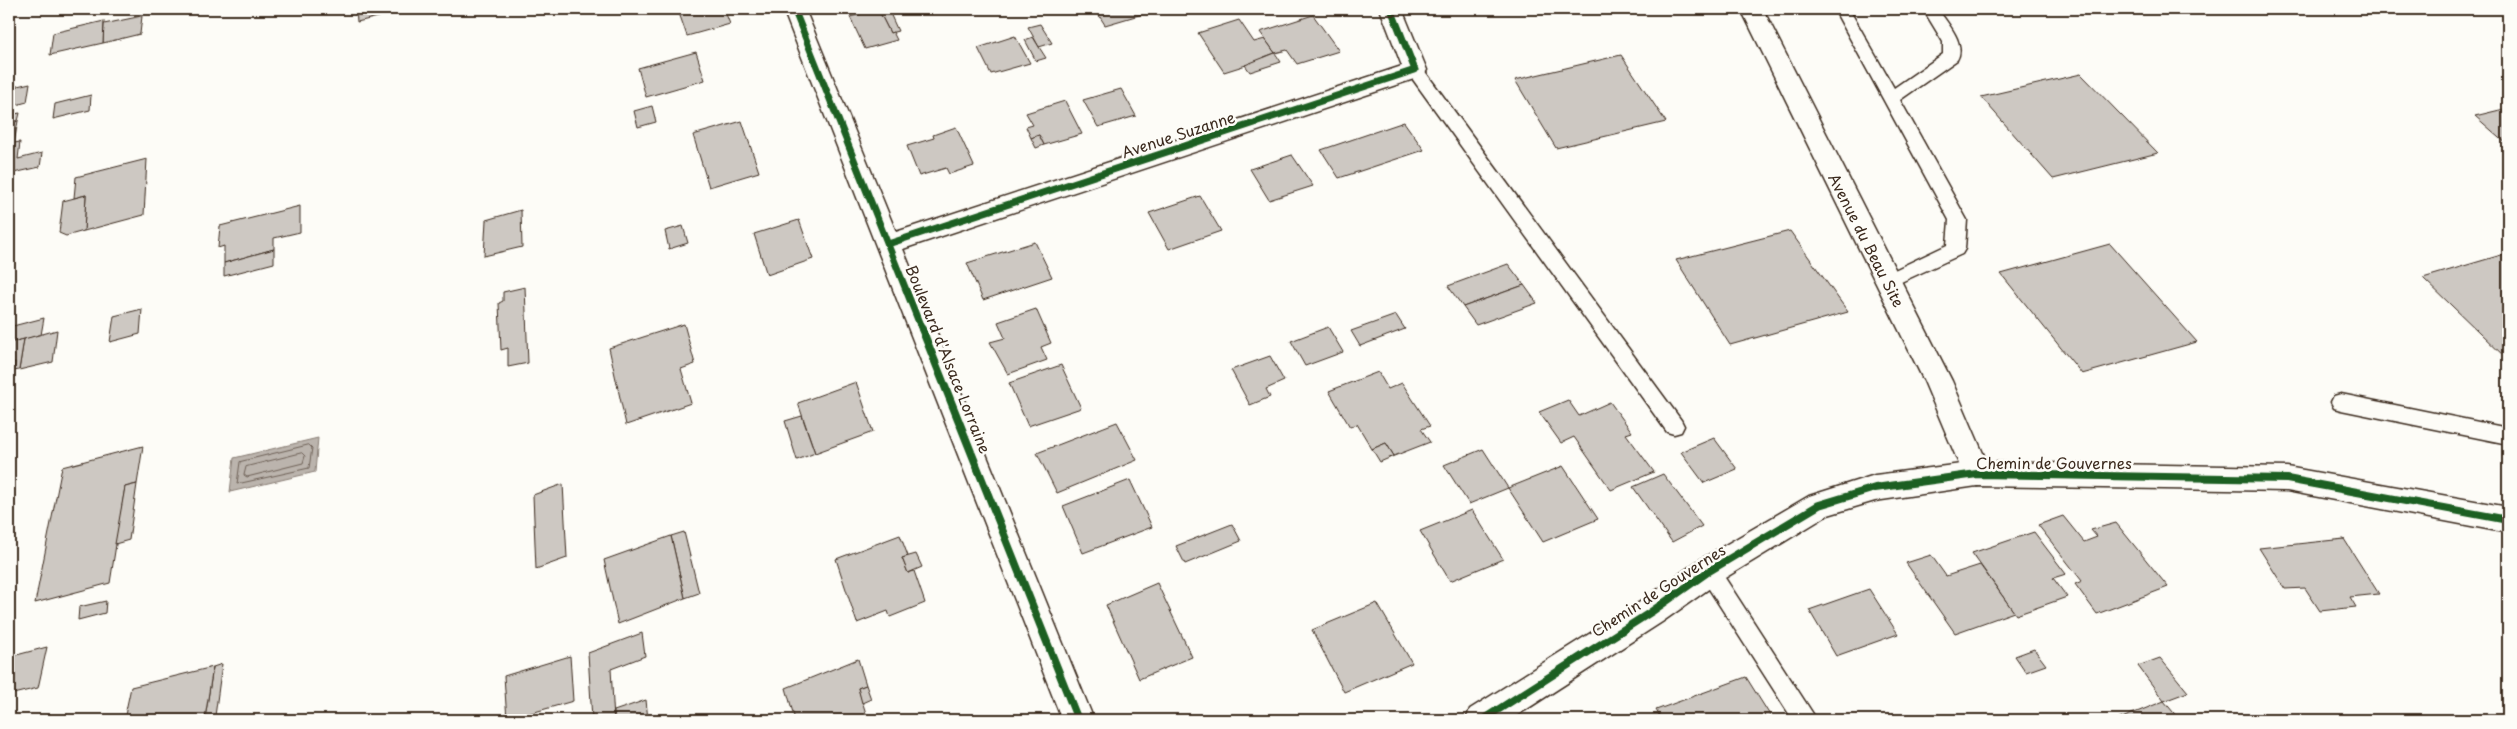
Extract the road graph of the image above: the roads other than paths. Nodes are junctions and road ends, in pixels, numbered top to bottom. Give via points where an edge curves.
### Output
1 (794, 9) edge
2 (1391, 9) edge
3 (1752, 9) edge
4 (1842, 9) edge
5 (1930, 9) edge
6 (1415, 70) junction
7 (1891, 98) junction
8 (888, 244) junction
9 (1888, 281) junction
10 (2340, 402) dead end
11 (1674, 426) dead end
12 (2508, 436) edge
13 (1977, 474) junction
14 (2508, 520) edge
15 (1709, 571) junction
16 (1078, 720) edge
17 (1482, 720) edge
18 (1806, 720) edge

1 - 8 street, Boulevard d'Alsace Lorraine
2 - 6 street
3 - 9 street, Avenue du Beau Site
4 - 7 lane
5 - 7 lane via 1951,42 1951,56
6 - 8 street, Avenue Suzanne
6 - 11 lane
7 - 9 lane via 1958,220 1956,249
8 - 16 street, Boulevard d'Alsace Lorraine
9 - 13 street, Avenue du Beau Site via 1938,381
10 - 12 lane
13 - 14 street, Chemin de Gouvernes via 2287,479
13 - 15 street, Chemin de Gouvernes via 1875,488 1820,505
15 - 17 street, Chemin de Gouvernes
15 - 18 lane

